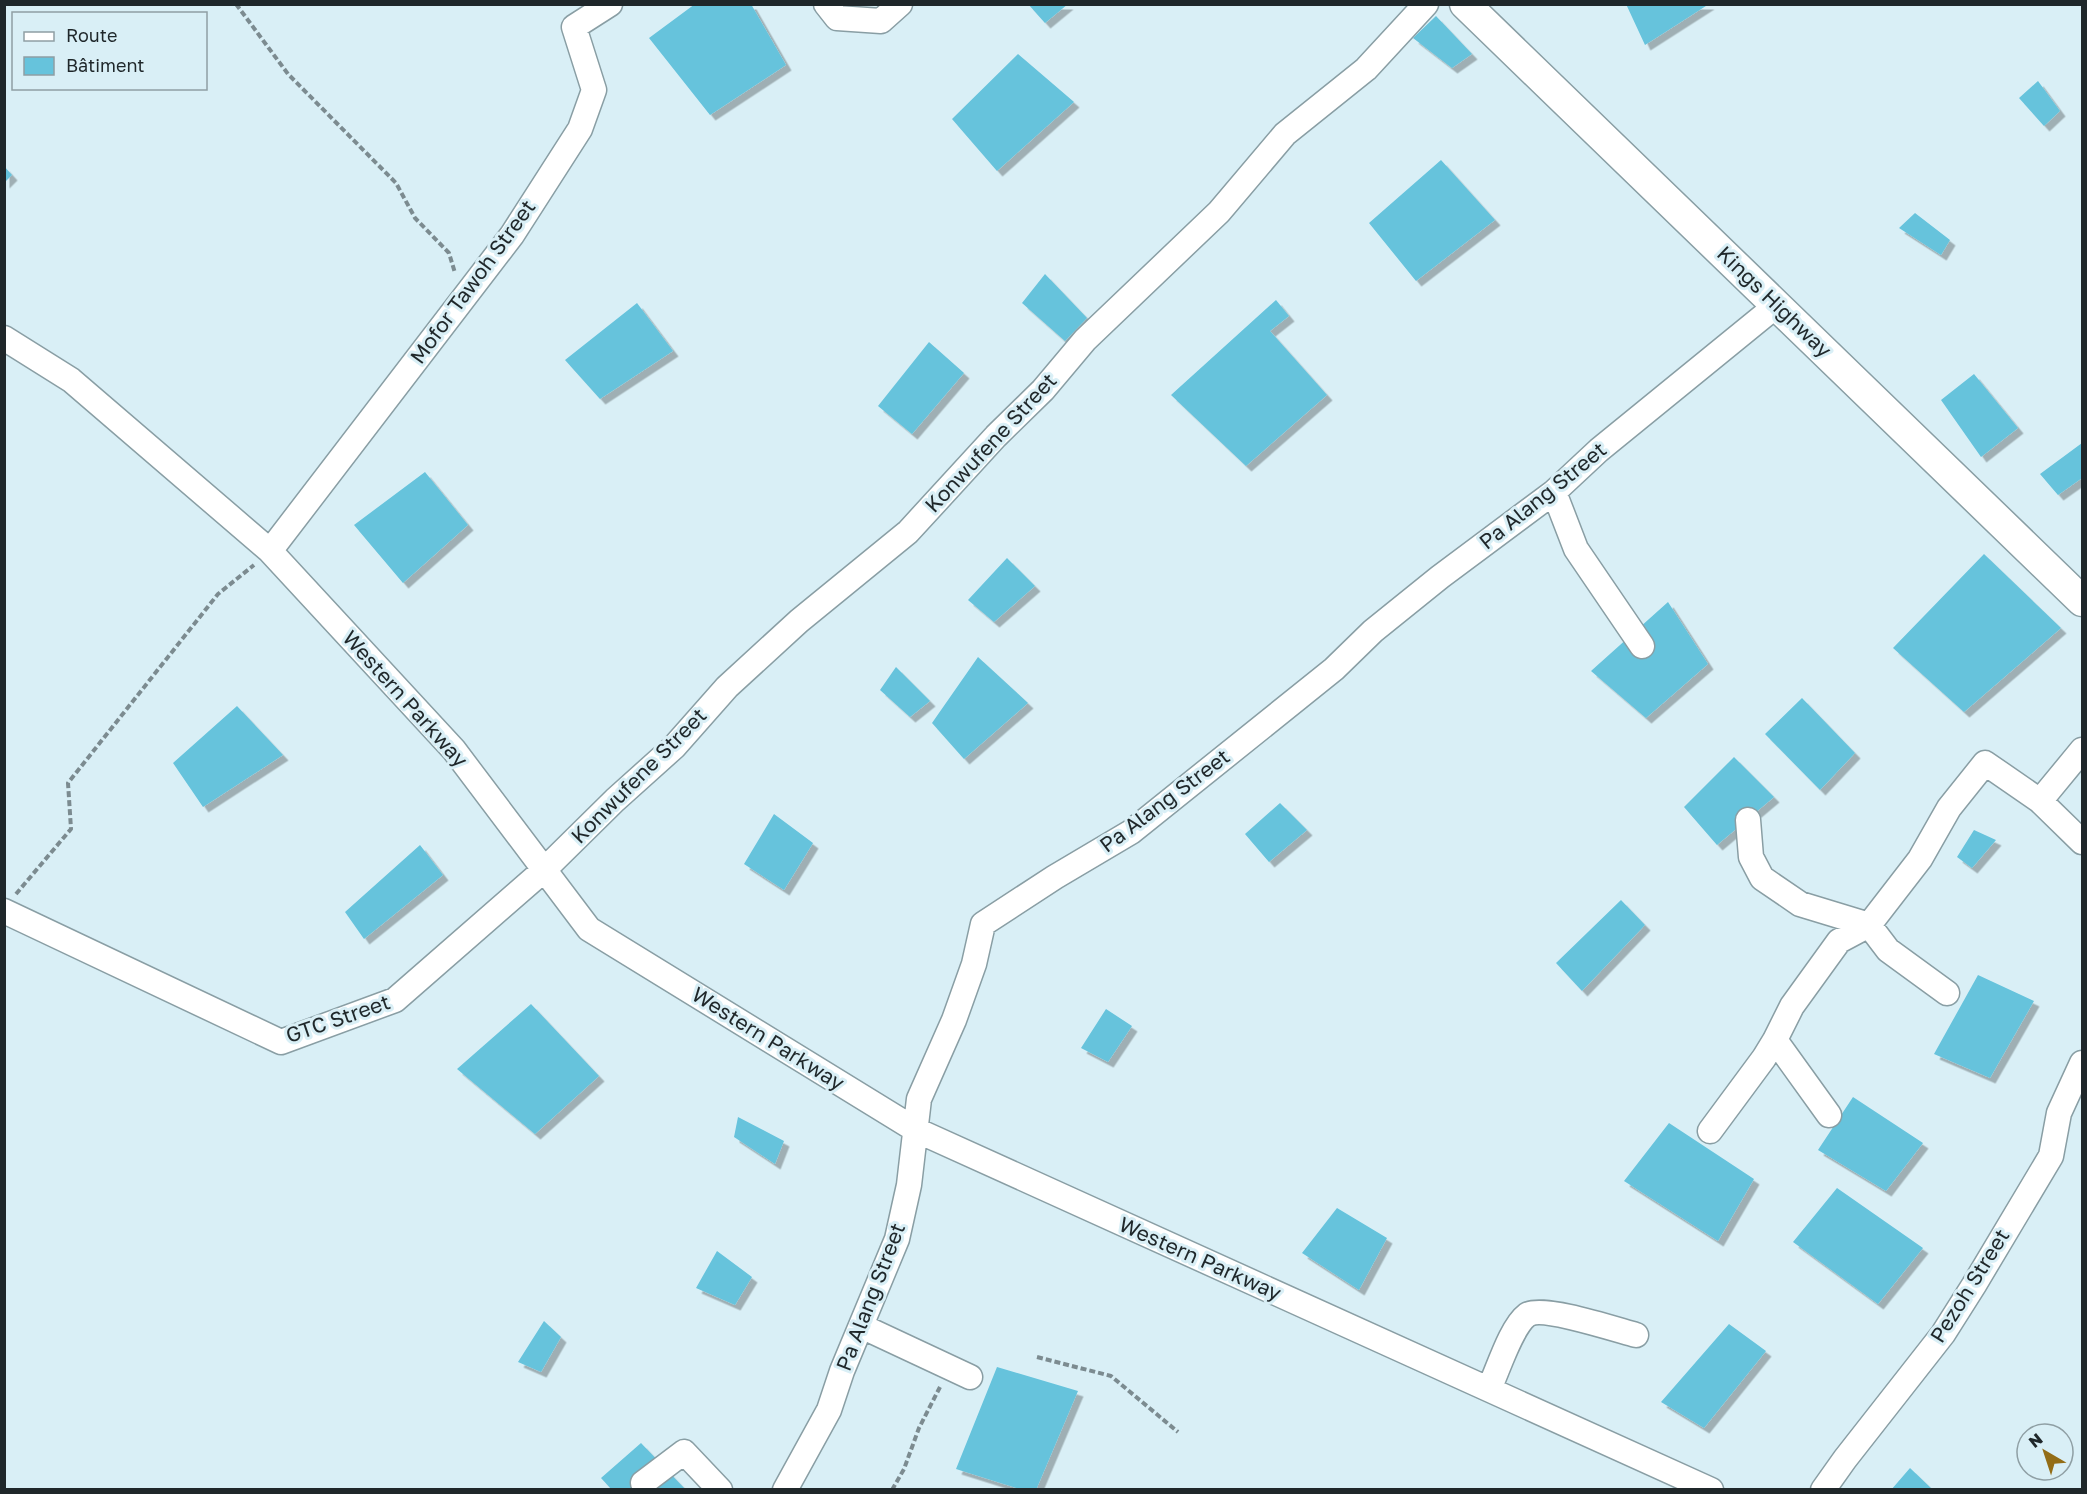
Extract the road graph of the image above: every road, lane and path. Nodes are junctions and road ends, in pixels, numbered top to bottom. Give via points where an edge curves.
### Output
1 (236, 4) edge
2 (610, 4) edge
3 (826, 4) edge
4 (900, 4) edge
5 (1426, 4) edge
6 (1465, 4) edge
7 (455, 273) dead end
8 (1777, 304) junction
9 (4, 338) edge
10 (1554, 492) junction
11 (270, 551) junction
12 (2082, 601) edge
13 (1642, 646) dead end
14 (2082, 750) edge
15 (2040, 801) junction
16 (1748, 820) dead end
17 (2082, 842) edge
18 (544, 870) junction
19 (8, 905) edge
20 (1869, 925) junction
21 (1947, 993) dead end
22 (1775, 1041) junction
23 (2082, 1063) edge
24 (1829, 1115) dead end
25 (916, 1130) junction
26 (1710, 1131) dead end
27 (861, 1326) junction
28 (1636, 1335) dead end
29 (1037, 1358) dead end
30 (960, 1372) joint
31 (1489, 1389) junction
32 (1178, 1432) dead end
33 (643, 1483) dead end
34 (720, 1490) edge
35 (784, 1490) edge
36 (892, 1490) edge
37 (1711, 1490) edge
38 (1823, 1490) edge

1 - 7 path via 288,74 396,183 415,218 449,254
2 - 11 street, Mofor Tawoh Street via 574,27 594,90 580,129 512,235
3 - 4 street via 837,18 881,21
5 - 18 street, Konwufene Street via 1366,69 1285,134 1219,212 1084,340 908,532 807,614 728,687 674,747
6 - 8 street, Kings Highway
8 - 10 street, Pa Alang Street via 1599,450
8 - 12 street, Kings Highway
9 - 11 street, Western Parkway via 71,380
10 - 13 street via 1576,549
10 - 25 street, Pa Alang Street via 1440,577 1373,631 1334,669 1131,832 983,924 958,1009 919,1099
11 - 18 street, Western Parkway via 454,750
11 - 19 path via 218,594 68,783 71,829
14 - 15 street
15 - 17 street
15 - 20 street via 1985,763 1949,808 1920,858
16 - 20 street via 1751,857 1762,878 1800,904
18 - 19 street, GTC Street via 395,1000 281,1042
18 - 25 street, Western Parkway via 589,929
20 - 21 street via 1888,950
20 - 22 street via 1839,941 1792,1006
22 - 24 street
22 - 26 street
23 - 38 street, Pezoh Street via 2059,1113 2051,1156 1974,1285 1943,1334
25 - 27 street, Pa Alang Street via 897,1239
25 - 31 street, Western Parkway
27 - 30 street
27 - 35 street, Pa Alang Street via 829,1410
28 - 31 street via 1553,1313 1527,1315 1515,1331
29 - 32 path via 1111,1376
30 - 36 path via 928,1407
31 - 37 street, Western Parkway
33 - 34 street via 684,1452

